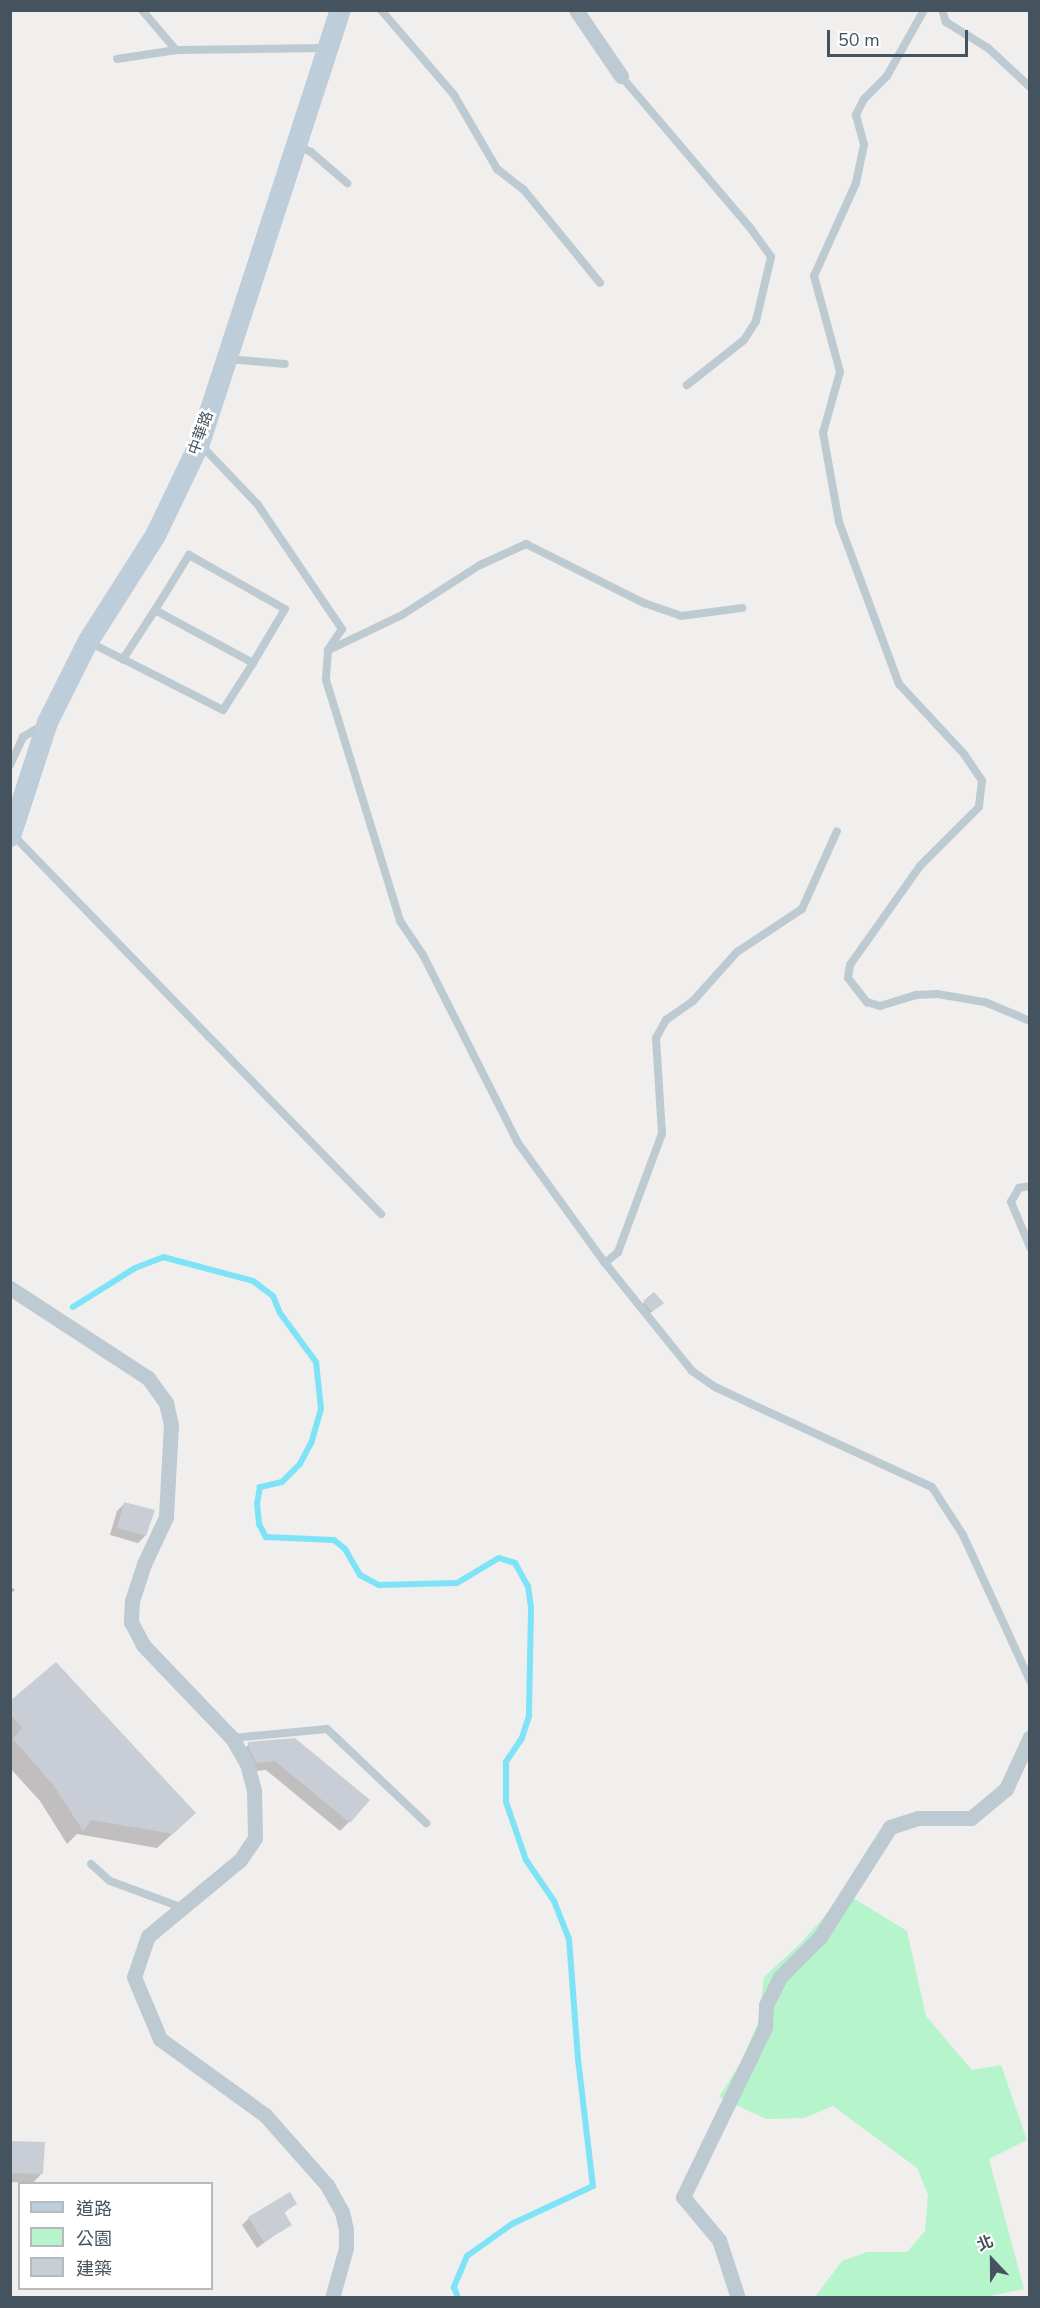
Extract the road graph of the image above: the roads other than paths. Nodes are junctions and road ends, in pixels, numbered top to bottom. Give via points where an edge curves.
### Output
1 (142, 10) edge
2 (340, 10) edge
3 (381, 10) edge
4 (576, 10) edge
5 (924, 10) edge
6 (942, 10) edge
7 (327, 48) junction
8 (176, 50) junction
9 (117, 59) dead end
10 (621, 76) joint
11 (1029, 87) edge
12 (295, 144) junction
13 (347, 183) dead end
14 (600, 283) dead end
15 (225, 359) junction
16 (285, 364) dead end
17 (687, 385) dead end
18 (199, 443) junction
19 (742, 608) dead end
20 (155, 610) junction
21 (87, 642) junction
22 (328, 650) junction
23 (123, 659) junction
24 (253, 663) junction
25 (48, 722) junction
26 (10, 765) edge
27 (837, 831) dead end
28 (11, 834) edge
29 (1029, 1022) edge
30 (1029, 1186) edge
31 (381, 1214) dead end
32 (1029, 1247) edge
33 (605, 1263) junction
34 (10, 1288) edge
35 (1029, 1680) edge
36 (1029, 1737) edge
37 (232, 1738) junction
38 (426, 1823) dead end
39 (91, 1864) dead end
40 (183, 1908) junction
41 (332, 2298) edge
42 (738, 2298) edge

1 - 8 lane
2 - 7 street, 中華路
3 - 14 lane via 454,95 497,169 524,190
4 - 10 street
5 - 29 lane via 886,76 864,99 856,115 864,145 856,183 814,276 840,372 822,433 839,522 899,684 964,754 982,780 979,807 920,866 850,965 848,978 867,1002 880,1006 916,995 937,994 985,1002
6 - 11 lane via 946,21 988,48
7 - 8 lane
7 - 12 street, 中華路
8 - 9 lane
10 - 17 lane via 771,257 756,321 744,340
12 - 13 lane via 311,152
12 - 15 street, 中華路
15 - 16 lane
15 - 18 street, 中華路
18 - 21 street, 中華路 via 155,535
18 - 22 lane via 258,505 342,628
19 - 22 lane via 681,616 644,603 526,544 480,565 402,615
20 - 23 lane
20 - 24 lane
20 - 24 lane via 189,555 285,609
21 - 23 lane
21 - 25 street, 中華路
22 - 33 lane via 326,680 400,921 423,955 518,1143
23 - 24 lane via 224,710
25 - 26 lane via 23,737
25 - 28 street, 中華路
27 - 33 lane via 802,909 737,952 693,1001 666,1020 656,1038 662,1134 618,1252
28 - 31 lane
30 - 32 lane via 1019,1188 1011,1202
33 - 35 lane via 692,1371 741,1399 932,1487 963,1535
34 - 37 street via 148,1378 166,1403 171,1424 166,1517 132,1600 131,1622 143,1645
36 - 42 street via 1006,1789 971,1818 918,1818 890,1827 820,1937 780,1977 766,2005 765,2027 683,2197 719,2240
37 - 38 lane via 327,1729
37 - 40 street via 254,1790 255,1838 240,1860
39 - 40 lane via 110,1881
40 - 41 street via 148,1936 134,1977 160,2039 265,2115 327,2185 342,2211 346,2239

